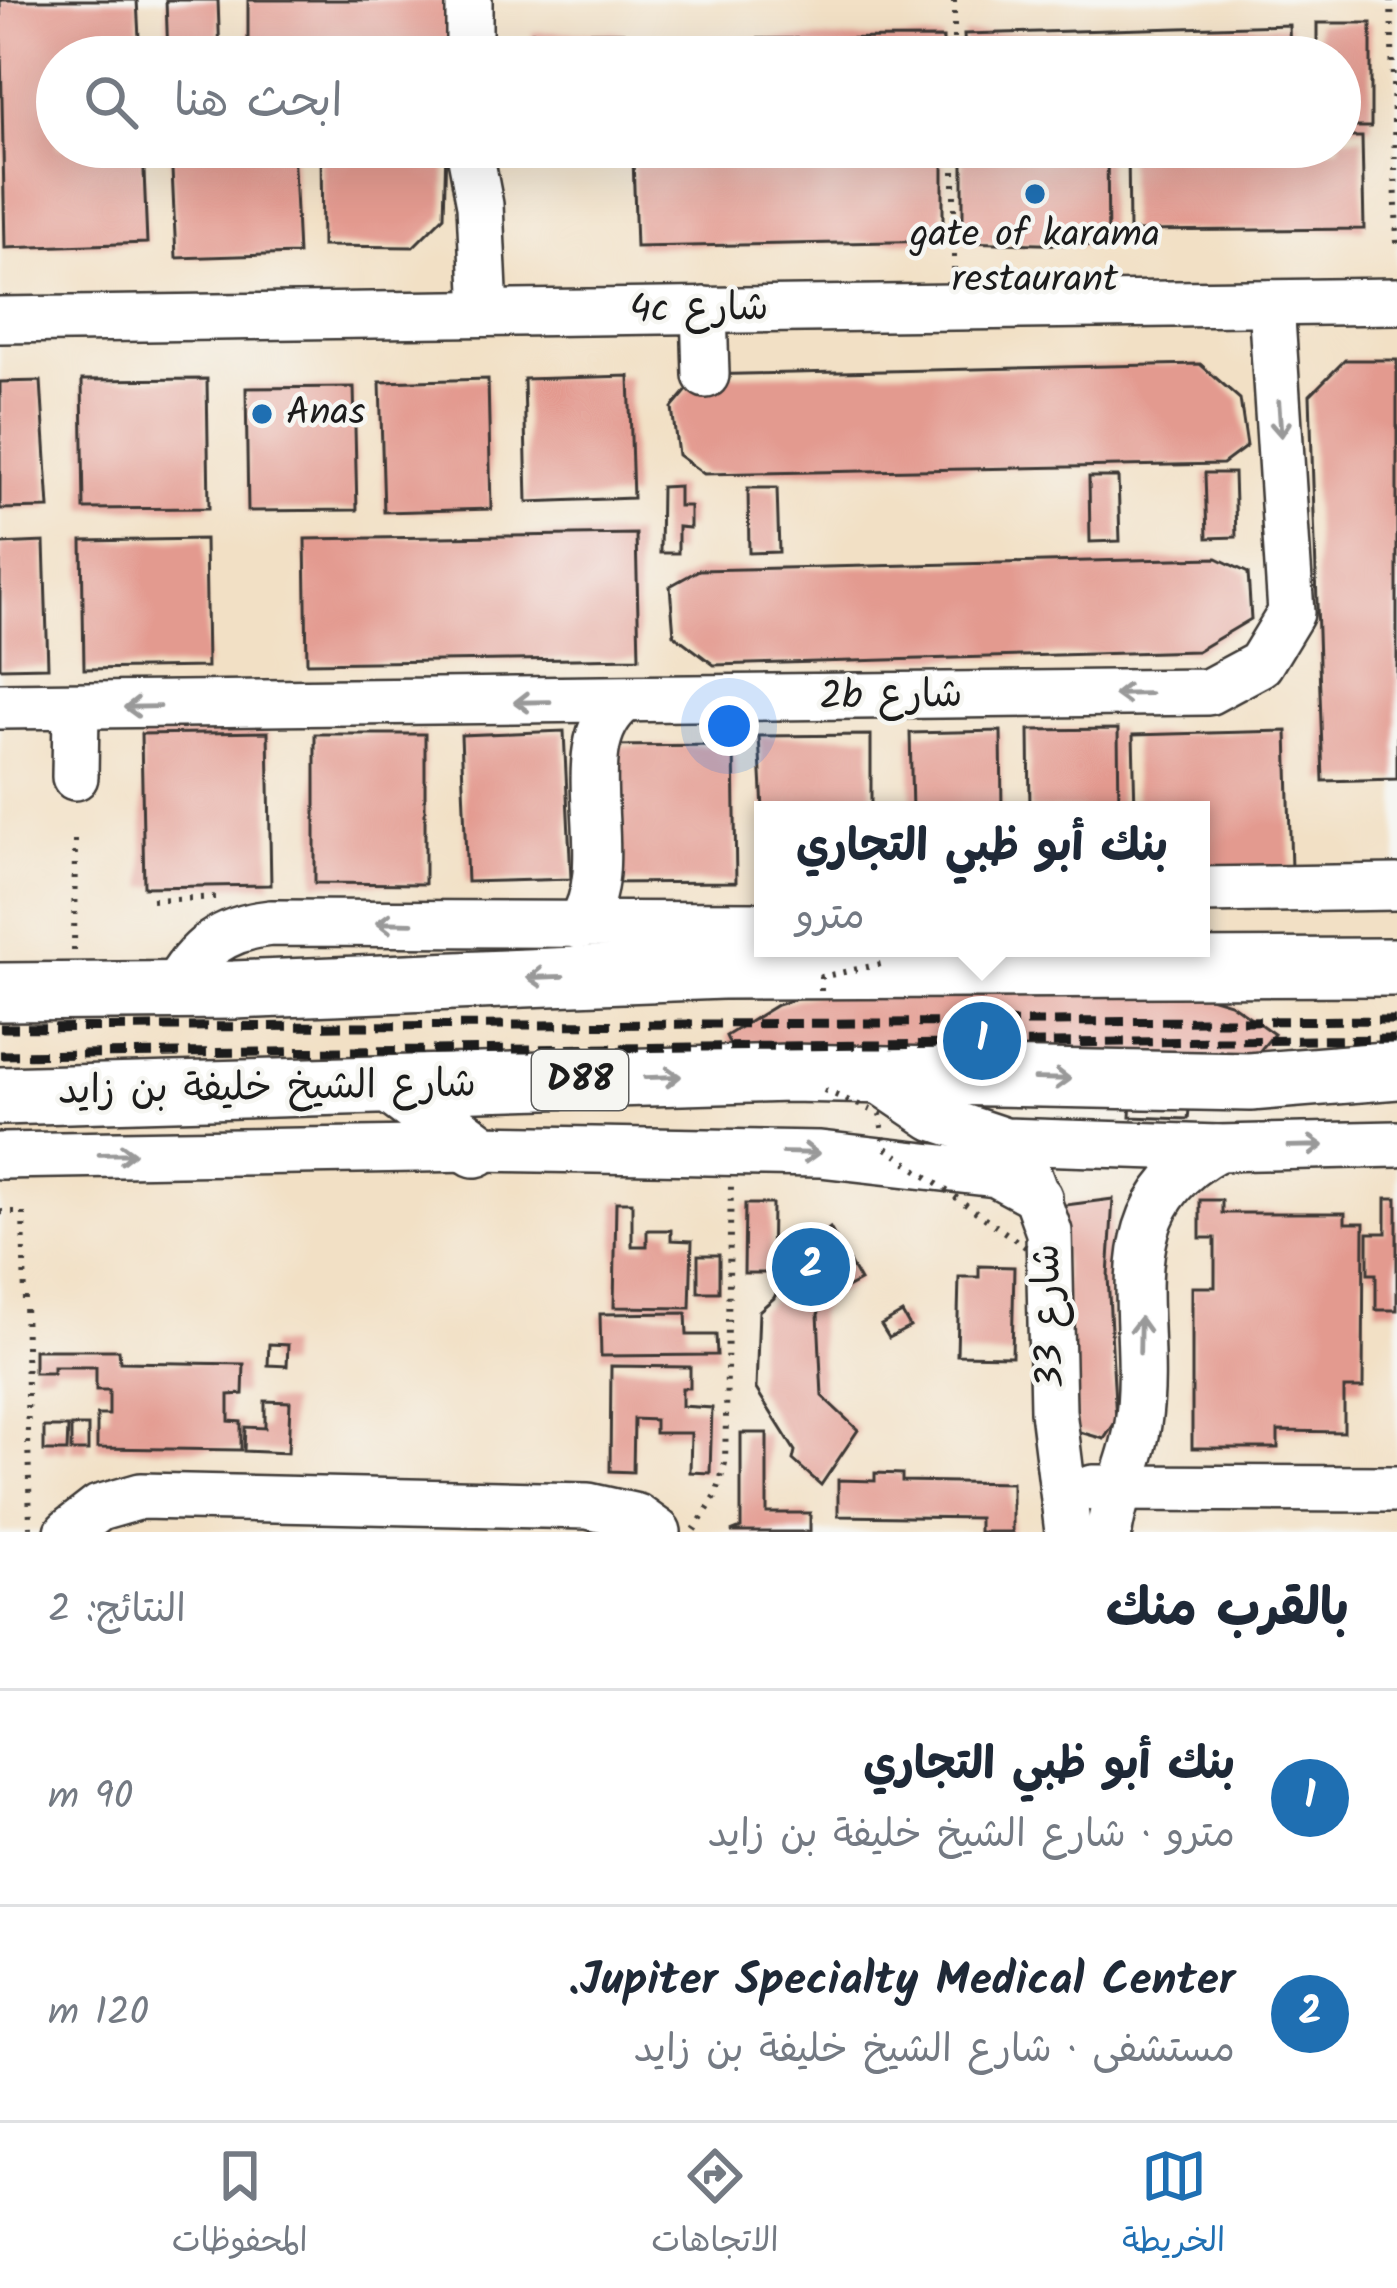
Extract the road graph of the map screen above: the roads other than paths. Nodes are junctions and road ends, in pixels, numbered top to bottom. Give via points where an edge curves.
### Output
1 (469, 0) edge
2 (469, 36) edge
3 (472, 168) edge
4 (1397, 301) edge
5 (1271, 303) junction
6 (704, 310) junction
7 (473, 314) junction
8 (0, 320) edge
9 (706, 375) dead end
10 (623, 701) junction
11 (0, 706) edge
12 (76, 708) junction
13 (75, 777) dead end
14 (1397, 886) edge
15 (1210, 890) edge
16 (754, 925) edge
17 (579, 926) junction
18 (1396, 967) edge
19 (173, 991) junction
20 (0, 992) edge
21 (1397, 1070) edge
22 (873, 1081) junction
23 (393, 1087) junction
24 (0, 1096) edge
25 (1005, 1141) junction
26 (1397, 1144) edge
27 (476, 1148) junction
28 (1218, 1148) junction
29 (0, 1156) edge
30 (1039, 1197) junction
31 (1138, 1423) junction
32 (1066, 1487) junction
33 (1397, 1489) edge
34 (1192, 1490) junction
35 (1120, 1518) edge
36 (68, 1532) edge
37 (658, 1532) edge
38 (1068, 1532) edge

1 - 2 street
3 - 7 street via 480,205
4 - 5 street, 4c شارع
5 - 6 street, 4c شارع
5 -> 10 street, 2b شارع via 1291,613 1270,652 1236,681 1178,694
6 - 7 street, 4c شارع
6 - 9 street
7 - 8 street, 4c شارع
10 -> 12 street, 2b شارع
10 - 17 street via 604,718 596,744 599,875
11 - 12 street, 2b شارع
12 - 13 street
14 - 15 street
16 - 17 street
17 -> 19 street via 246,926 202,949
18 -> 19 main road via 722,970
19 - 20 main road
22 -> 21 main road, شارع الشيخ خليفة بن زايد / D88 via 1250,1082
23 -> 22 main road, شارع الشيخ خليفة بن زايد / D88
22 - 25 street via 933,1118
23 - 24 main road, شارع الشيخ خليفة بن زايد / D88
23 - 27 main road
25 - 28 street
25 - 30 street, شارع 33
28 -> 26 street
29 -> 27 street
27 -> 30 street via 820,1154 996,1174
31 -> 28 street via 1145,1223 1168,1182
30 - 32 street, شارع 33 via 1049,1232 1054,1411
31 - 34 street
31 - 35 street
32 - 35 street
32 - 38 street, شارع 33
33 - 34 street
34 - 35 street
36 - 37 street via 120,1500 163,1497 589,1506 637,1517

